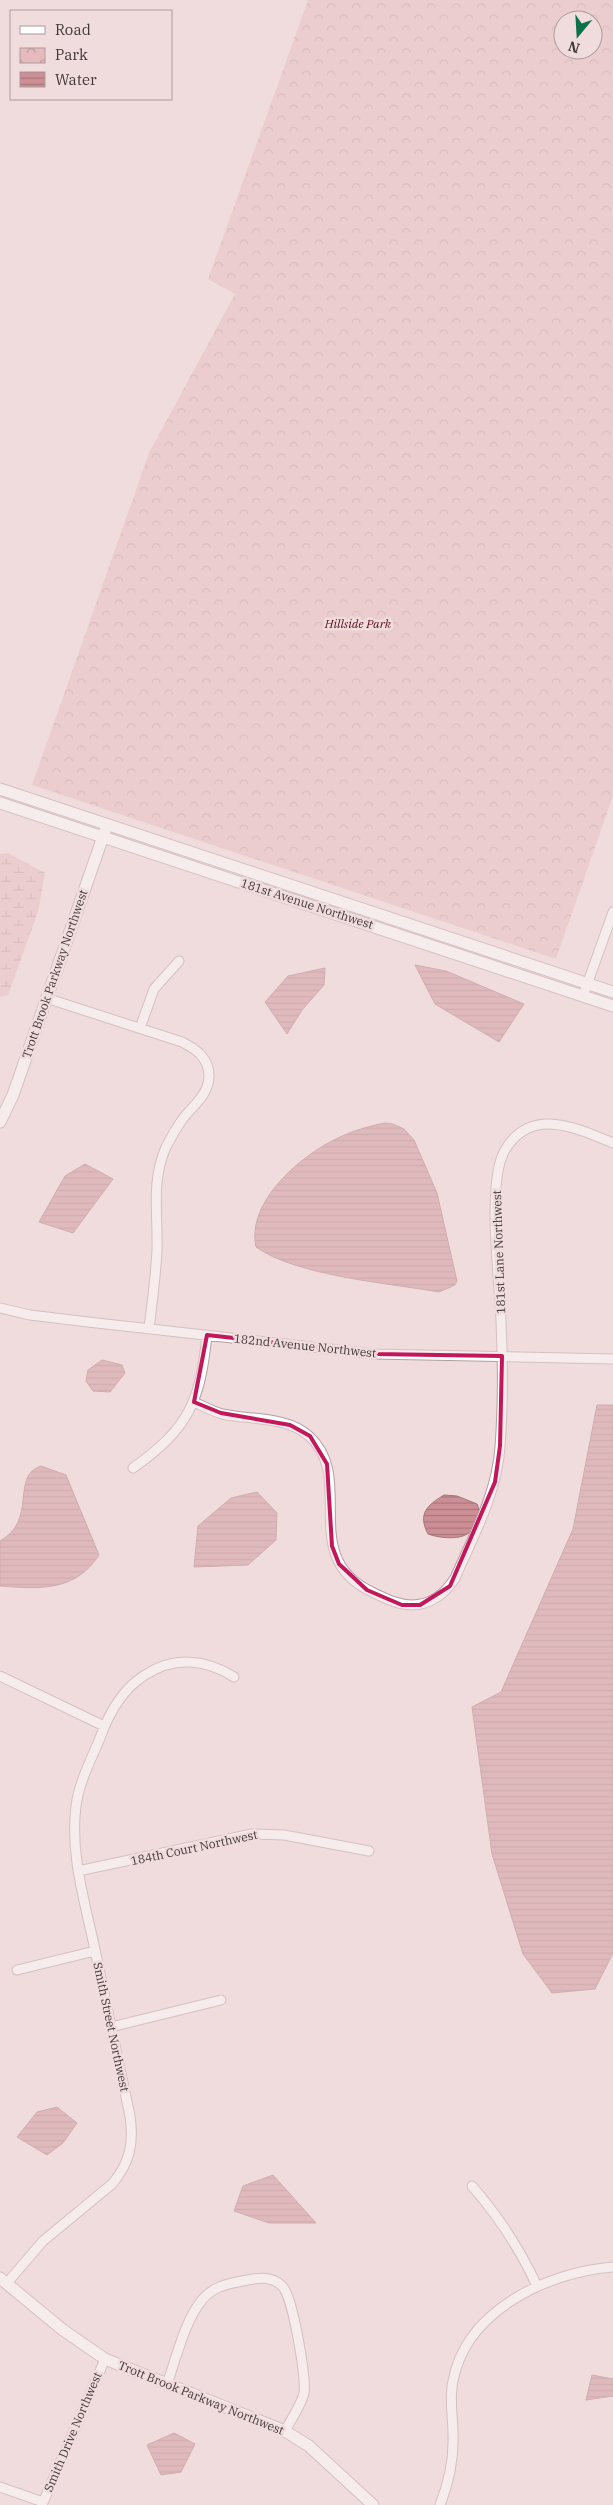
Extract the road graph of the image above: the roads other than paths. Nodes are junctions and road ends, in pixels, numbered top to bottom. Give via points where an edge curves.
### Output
1 (0, 790) edge
2 (0, 803) edge
3 (108, 825) junction
4 (103, 837) junction
5 (613, 912) edge
6 (179, 961) dead end
7 (588, 984) junction
8 (613, 992) edge
9 (584, 996) junction
10 (46, 998) junction
11 (613, 1006) edge
12 (140, 1028) junction
13 (0, 1122) edge
14 (613, 1142) edge
15 (0, 1308) edge
16 (149, 1329) junction
17 (206, 1335) junction
18 (502, 1356) junction
19 (613, 1359) edge
20 (194, 1402) junction
21 (133, 1468) dead end
22 (0, 1676) edge
23 (234, 1677) dead end
24 (104, 1726) junction
25 (369, 1851) dead end
26 (78, 1871) junction
27 (95, 1952) junction
28 (18, 1970) dead end
29 (221, 2000) dead end
30 (111, 2027) junction
31 (472, 2186) dead end
32 (613, 2267) edge
33 (4, 2280) edge
34 (537, 2286) junction
35 (105, 2359) junction
36 (166, 2384) junction
37 (285, 2431) junction
38 (0, 2487) edge
39 (42, 2504) edge
40 (373, 2505) edge
41 (440, 2505) edge

1 - 3 main road, 181st Avenue Northwest
2 - 4 main road, 181st Avenue Northwest
3 - 4 main road, Trott Brook Parkway Northwest
3 - 7 main road, 181st Avenue Northwest
4 - 9 main road, 181st Avenue Northwest
4 - 10 main road, Trott Brook Parkway Northwest
5 - 7 street
6 - 12 street via 154,989
7 - 8 main road, 181st Avenue Northwest
7 - 9 street
9 - 11 main road, 181st Avenue Northwest
10 - 12 street
10 - 13 main road, Trott Brook Parkway Northwest via 13,1095
12 - 16 street via 194,1048 205,1060 209,1074 204,1094 182,1120 167,1145 157,1175 157,1251
14 - 18 street, 181st Lane Northwest via 568,1126 548,1123 528,1129 505,1150 498,1170 496,1209
15 - 16 street, 182nd Avenue Northwest via 30,1315
16 - 17 street, 182nd Avenue Northwest
17 - 18 street, 182nd Avenue Northwest via 374,1354
17 - 20 street via 200,1383
18 - 19 street, 182nd Avenue Northwest
18 - 20 street, 181st Lane Northwest via 500,1446 495,1482 455,1578 444,1593 420,1605 393,1602 359,1585 345,1572 332,1546 327,1464 310,1436 290,1425 221,1413
20 - 21 street via 180,1426 164,1444
22 - 24 street
23 - 24 street, Smith Street Northwest via 220,1667 196,1662 163,1666 130,1687
24 - 26 street, Smith Street Northwest via 76,1804 74,1834
25 - 26 street, 184th Court Northwest via 284,1835 252,1834
26 - 27 street, Smith Street Northwest
27 - 28 street
27 - 30 street, Smith Street Northwest
29 - 30 street
30 - 33 street, Smith Street Northwest via 133,2132 128,2160 112,2184 43,2241
31 - 34 street via 503,2224
32 - 34 street via 580,2271
33 - 35 main road, Trott Brook Parkway Northwest via 63,2330
34 - 41 street via 487,2322 470,2340 458,2363 451,2393 453,2444 450,2468
35 - 36 main road, Trott Brook Parkway Northwest
35 - 39 street, Smith Drive Northwest
36 - 37 main road, Trott Brook Parkway Northwest
36 - 37 street via 196,2309 206,2296 229,2283 258,2278 276,2282 283,2286 292,2305 304,2384 301,2402
37 - 40 main road, Trott Brook Parkway Northwest via 309,2446
38 - 39 street

